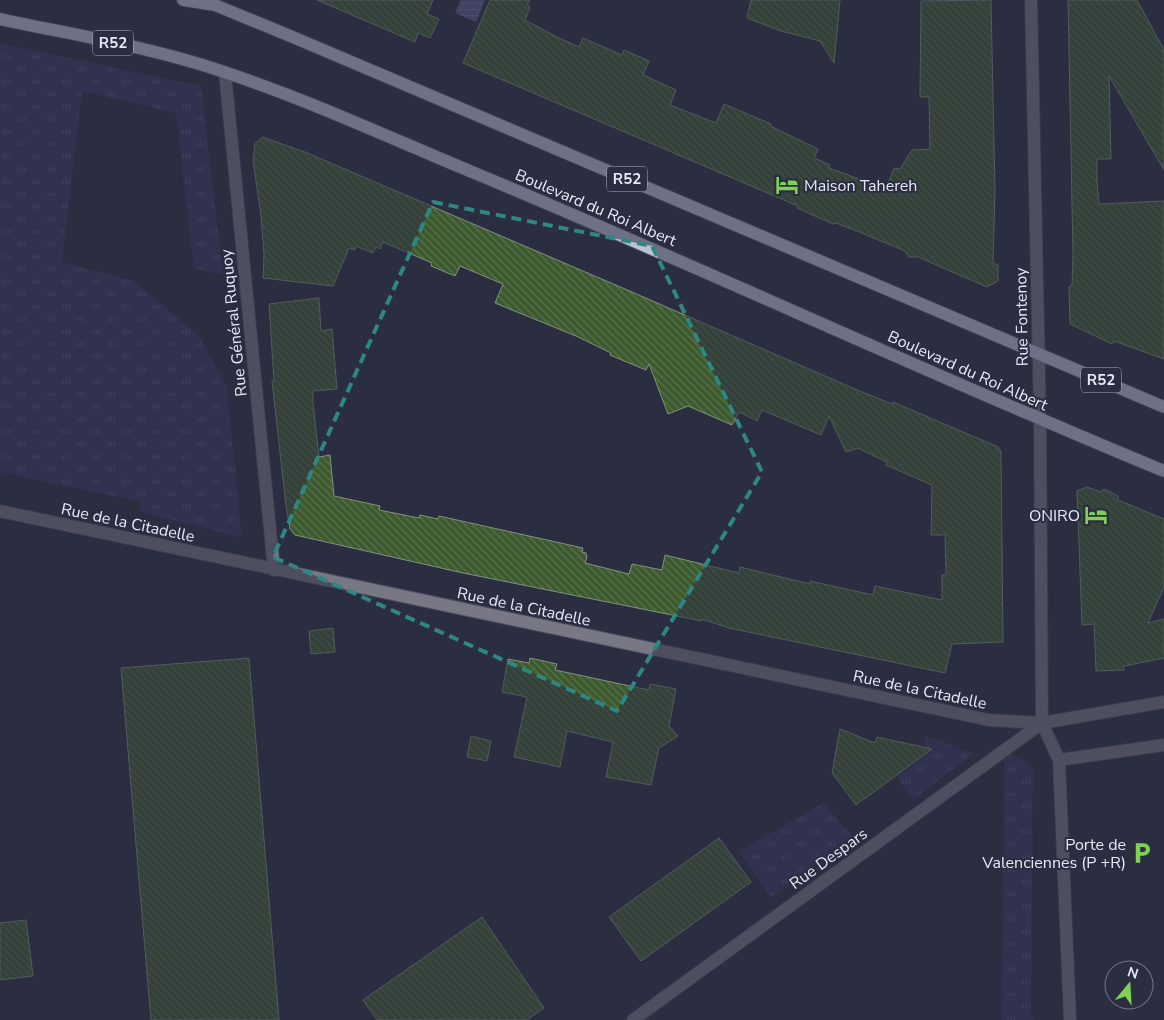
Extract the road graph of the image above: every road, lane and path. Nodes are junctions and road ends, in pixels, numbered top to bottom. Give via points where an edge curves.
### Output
1 (183, 0) edge
2 (1031, 0) edge
3 (215, 3) edge
4 (0, 19) edge
5 (226, 73) junction
6 (1037, 354) junction
7 (1164, 407) edge
8 (1040, 420) junction
9 (1164, 471) edge
10 (0, 511) edge
11 (274, 570) junction
12 (1164, 702) edge
13 (1042, 723) junction
14 (1164, 745) edge
15 (1060, 760) junction
16 (633, 1020) edge
17 (1070, 1020) edge

1 - 3 main road, R52
2 - 6 street, Rue Fontenoy
3 - 6 main road, R52
4 - 5 main road, Boulevard du Roi Albert / R52 via 170,56
5 - 8 main road, Boulevard du Roi Albert / R52 via 622,234
5 - 11 street, Rue Général Ruquoy
6 - 7 main road, R52
6 - 8 street, Rue Fontenoy
8 - 9 main road, Boulevard du Roi Albert / R52
8 - 13 street, Rue Fontenoy
10 - 11 street, Rue de la Citadelle
11 - 13 street, Rue de la Citadelle via 989,720
12 - 13 street
13 - 15 street
13 - 16 street, Rue Despars
14 - 15 street
15 - 17 street

